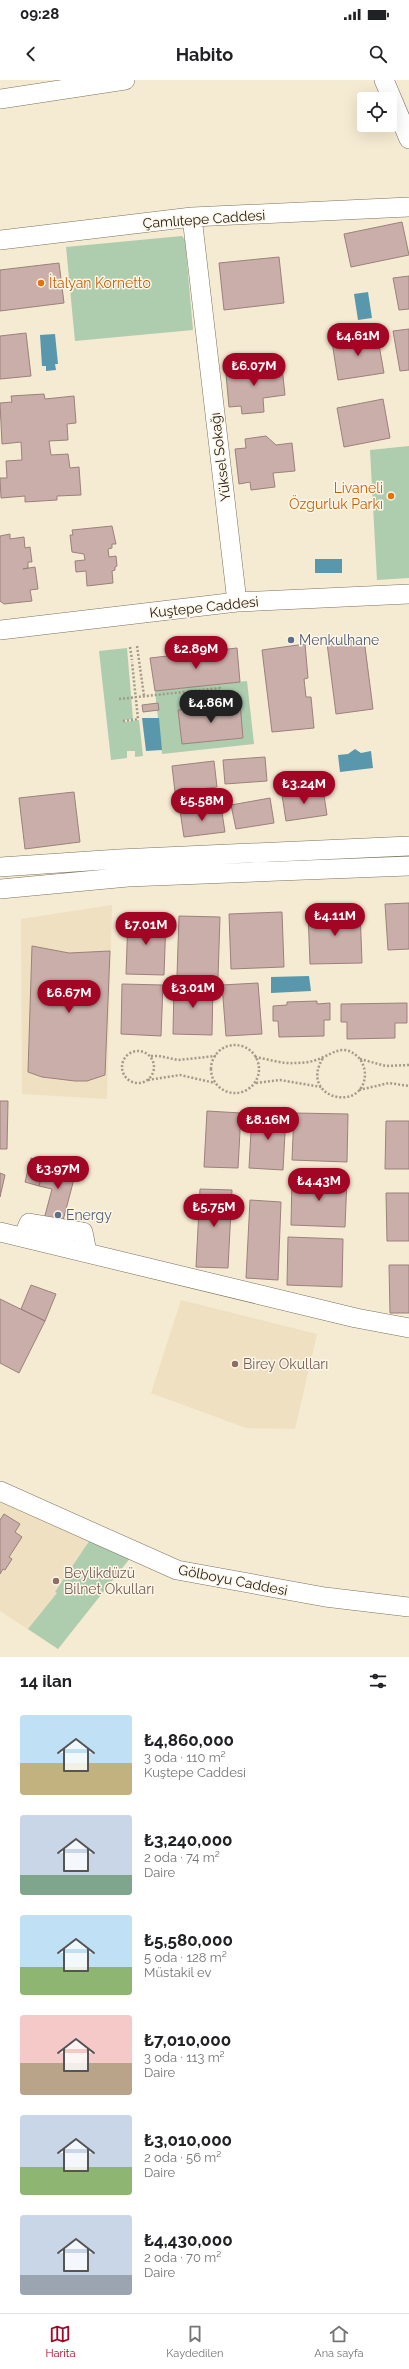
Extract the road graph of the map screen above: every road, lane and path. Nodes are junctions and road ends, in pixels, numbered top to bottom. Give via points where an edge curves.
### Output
1 (125, 80) edge
2 (384, 80) edge
3 (0, 99) edge
4 (409, 139) edge
5 (409, 207) edge
6 (192, 217) junction
7 (0, 240) edge
8 (409, 594) edge
9 (237, 602) junction
10 (0, 630) edge
11 (130, 646) dead end
12 (138, 646) dead end
13 (144, 696) junction
14 (136, 698) junction
15 (119, 699) dead end
16 (222, 705) dead end
17 (123, 721) dead end
18 (409, 846) edge
19 (409, 866) edge
20 (0, 867) edge
21 (0, 889) edge
22 (151, 1056) junction
23 (216, 1056) junction
24 (255, 1057) junction
25 (323, 1058) junction
26 (360, 1059) junction
27 (409, 1065) edge
28 (147, 1080) junction
29 (215, 1083) junction
30 (255, 1083) junction
31 (409, 1086) edge
32 (321, 1087) junction
33 (358, 1090) junction
34 (0, 1232) edge
35 (409, 1328) edge
36 (0, 1492) edge
37 (409, 1607) edge

1 - 3 street
2 - 4 street
5 - 6 street, Çamlıtepe Caddesi
6 - 7 street, Çamlıtepe Caddesi
6 - 9 street, Yüksel Sokağı
8 - 9 street, Kuştepe Caddesi
9 - 10 street, Kuştepe Caddesi
11 - 14 path
12 - 13 path
13 - 14 path
13 - 16 path via 220,688
14 - 15 path
14 - 17 path via 138,719
18 - 20 street
19 - 21 street via 128,877
22 - 23 path via 178,1060
22 - 28 path via 154,1061 154,1072
22 - 28 path via 136,1051 127,1055 122,1064 124,1074 132,1082
23 - 24 path via 224,1048 239,1046 246,1048
23 - 29 path via 211,1068
24 - 25 path via 292,1064
24 - 30 path via 259,1067
25 - 26 path via 333,1052 344,1050 352,1052
25 - 32 path via 317,1072
26 - 27 path via 386,1066
26 - 33 path via 365,1079
28 - 29 path via 180,1075
29 - 30 path via 227,1092 235,1093 243,1092
30 - 32 path via 280,1080
31 - 33 path via 384,1084
32 - 33 path via 327,1093 342,1098
34 - 35 street via 356,1318
36 - 37 street, Gölboyu Caddesi via 177,1570 325,1597

